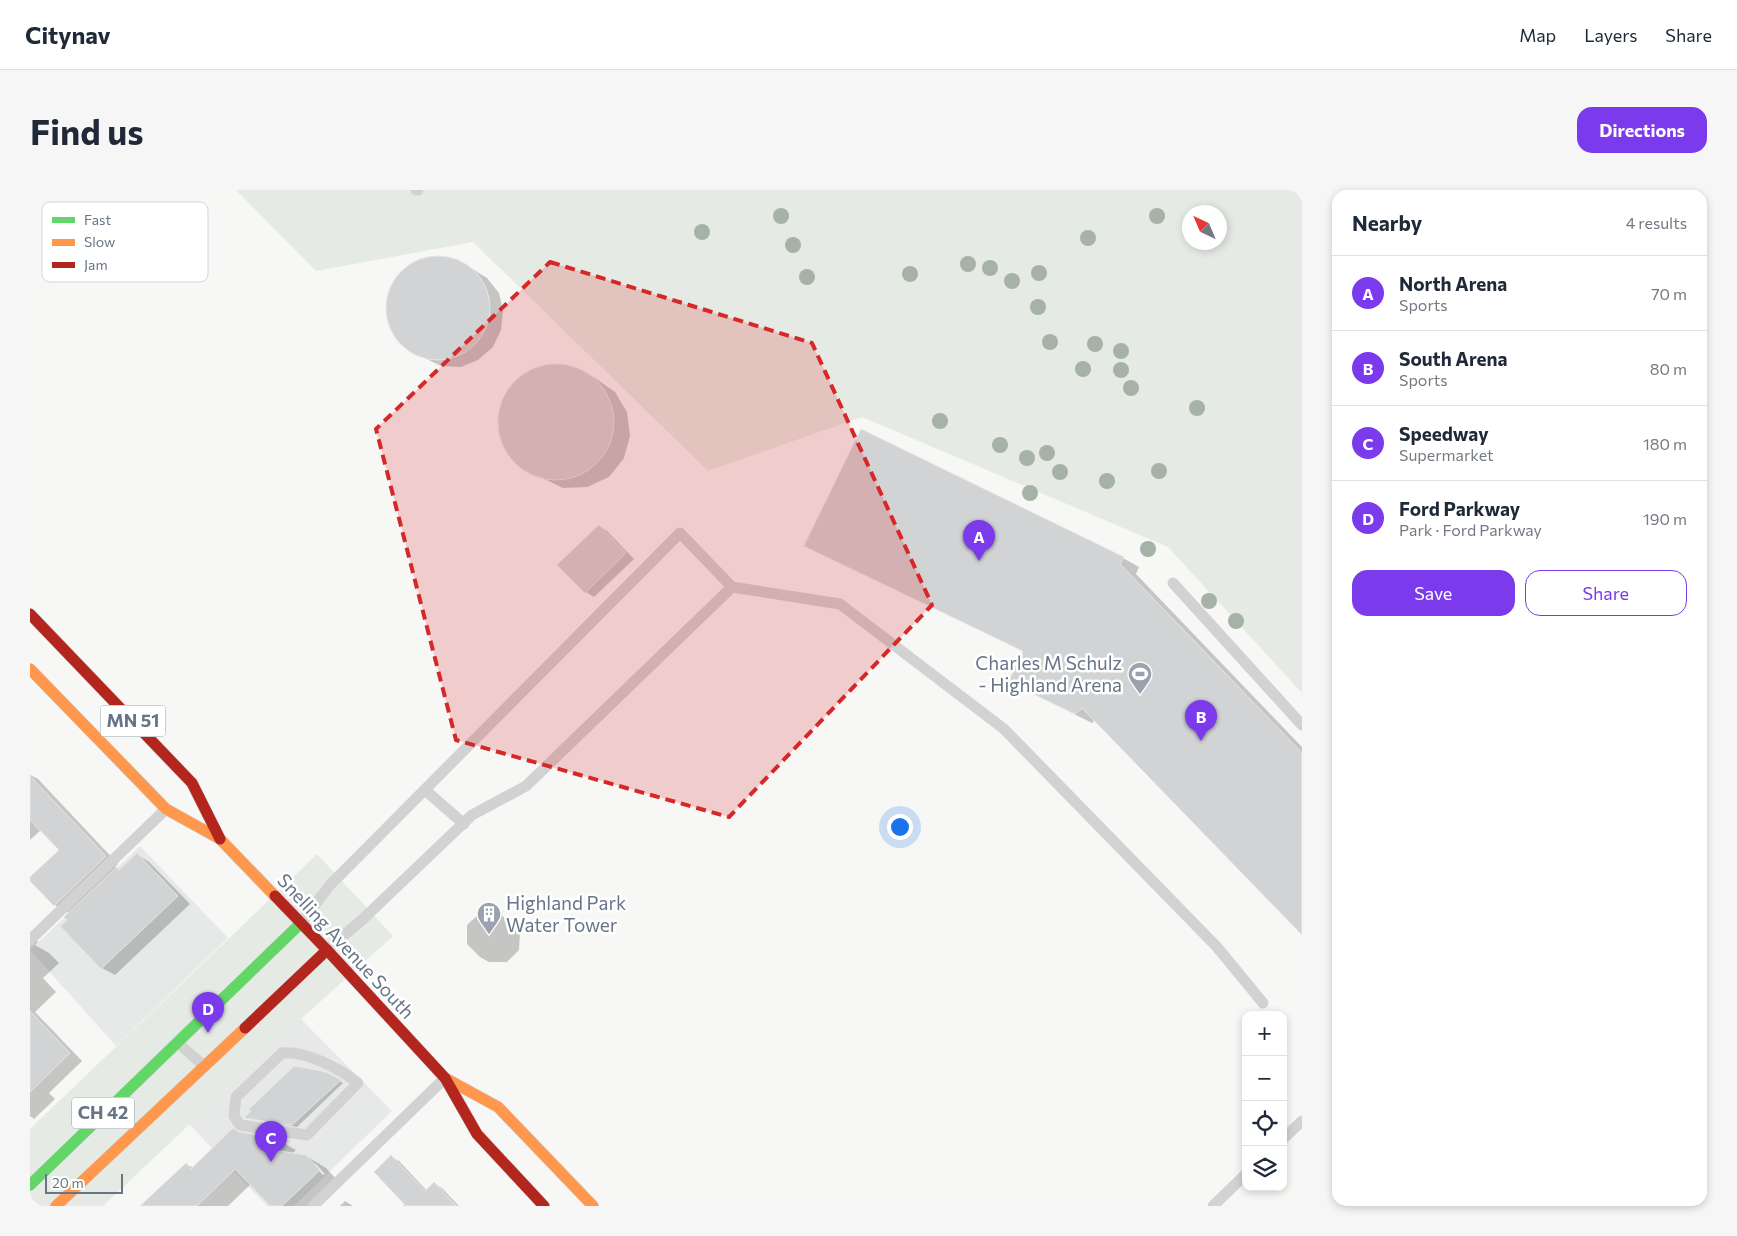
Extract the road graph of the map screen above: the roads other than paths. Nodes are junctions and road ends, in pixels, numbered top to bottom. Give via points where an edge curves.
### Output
1 (1173, 583) dead end
2 (732, 587) junction
3 (30, 614) edge
4 (30, 669) edge
5 (1302, 725) edge
6 (425, 790) junction
7 (166, 809) junction
8 (464, 824) junction
9 (220, 839) junction
10 (301, 923) junction
11 (30, 940) edge
12 (327, 950) junction
13 (1263, 1003) dead end
14 (177, 1042) junction
15 (204, 1066) junction
16 (446, 1078) junction
17 (236, 1097) joint
18 (1302, 1121) edge
19 (1287, 1135) edge
20 (1242, 1178) edge
21 (30, 1185) edge
22 (56, 1206) edge
23 (313, 1206) edge
24 (544, 1206) edge
25 (593, 1206) edge
26 (1213, 1206) edge

1 - 5 lane
2 - 6 lane via 680,533
2 - 8 lane via 526,786 472,815
2 - 13 lane via 840,604 1004,729 1217,946
3 - 9 main road, Snelling Avenue South / MN 51 via 192,783
4 - 7 main road, Snelling Avenue South / MN 51
6 - 8 lane
6 - 10 lane via 330,884
7 - 9 main road, Snelling Avenue South / MN 51
7 - 11 lane
8 - 12 lane
9 - 10 main road, Snelling Avenue South / MN 51
10 - 12 main road, Snelling Avenue South / MN 51
10 - 14 main road, CH 42
12 - 15 main road, CH 42
12 - 16 main road, Snelling Avenue South / MN 51
14 - 15 lane
14 - 21 main road, CH 42
15 - 22 main road, CH 42
16 - 23 lane
16 - 24 main road, Snelling Avenue South / MN 51 via 477,1134
16 - 25 main road, Snelling Avenue South / MN 51 via 498,1107
17 - 17 lane via 282,1053 287,1052 339,1069 358,1083 307,1135 240,1126 234,1116
18 - 19 lane
20 - 26 lane

